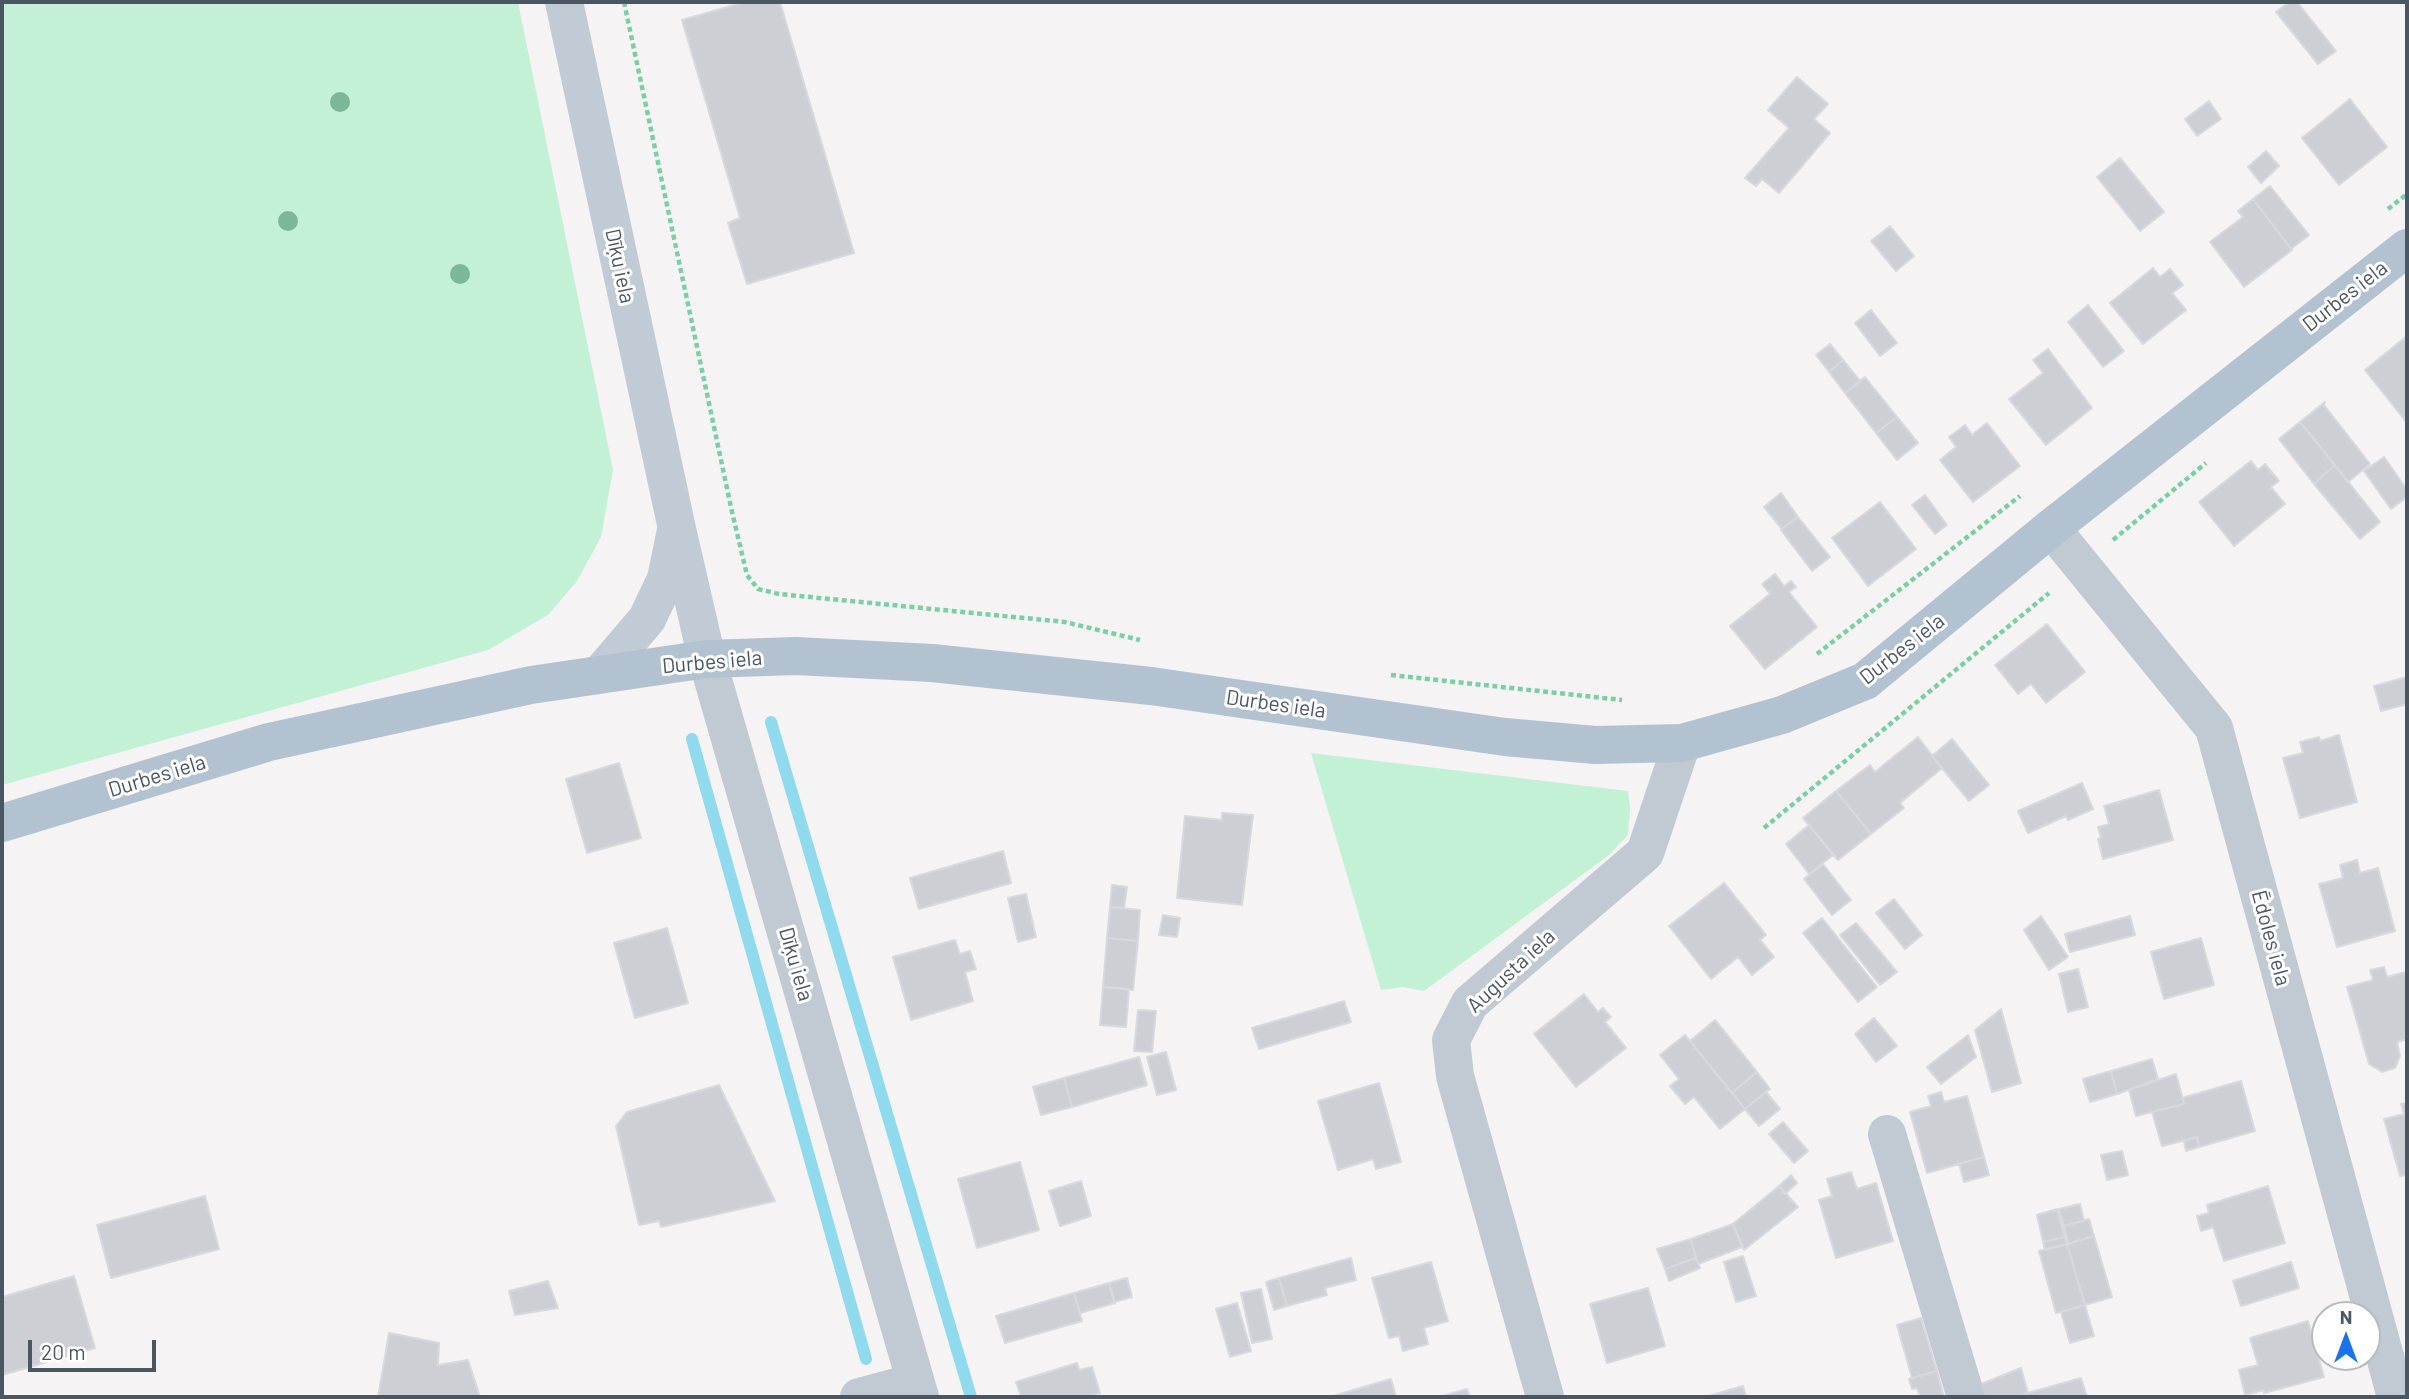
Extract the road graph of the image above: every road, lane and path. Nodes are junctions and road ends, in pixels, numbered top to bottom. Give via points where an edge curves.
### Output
1 (564, 2) edge
2 (624, 2) edge
3 (2407, 194) edge
4 (2387, 210) dead end
5 (2407, 248) edge
6 (2024, 493) dead end
7 (2051, 528) junction
8 (677, 529) junction
9 (1143, 641) dead end
10 (707, 659) junction
11 (1807, 661) dead end
12 (600, 674) junction
13 (1387, 675) dead end
14 (1631, 700) dead end
15 (1682, 743) junction
16 (2, 822) edge
17 (1887, 1134) dead end
18 (917, 1390) edge
19 (859, 1397) edge
20 (1545, 1397) edge
21 (1966, 1397) edge
22 (2396, 1397) edge

1 - 8 main road, Dīķu iela
2 - 9 path via 747,575 758,589 1065,622
3 - 4 path
5 - 7 main road, Durbes iela
6 - 11 path
7 - 15 main road, Durbes iela via 1865,681 1782,715
7 - 22 street, Ēdoles iela via 2214,729
8 - 10 main road, Dīķu iela
8 - 12 main road, Dīķu iela via 666,579 647,619
10 - 12 main road, Durbes iela
10 - 15 main road, Durbes iela via 796,656 932,663 1151,686 1505,737 1595,745
10 - 18 street, Dīķu iela
12 - 16 main road, Durbes iela via 269,742
13 - 14 path
15 - 20 street, Augusta iela via 1644,853 1470,1003 1451,1040 1455,1076
17 - 21 street
18 - 19 street

